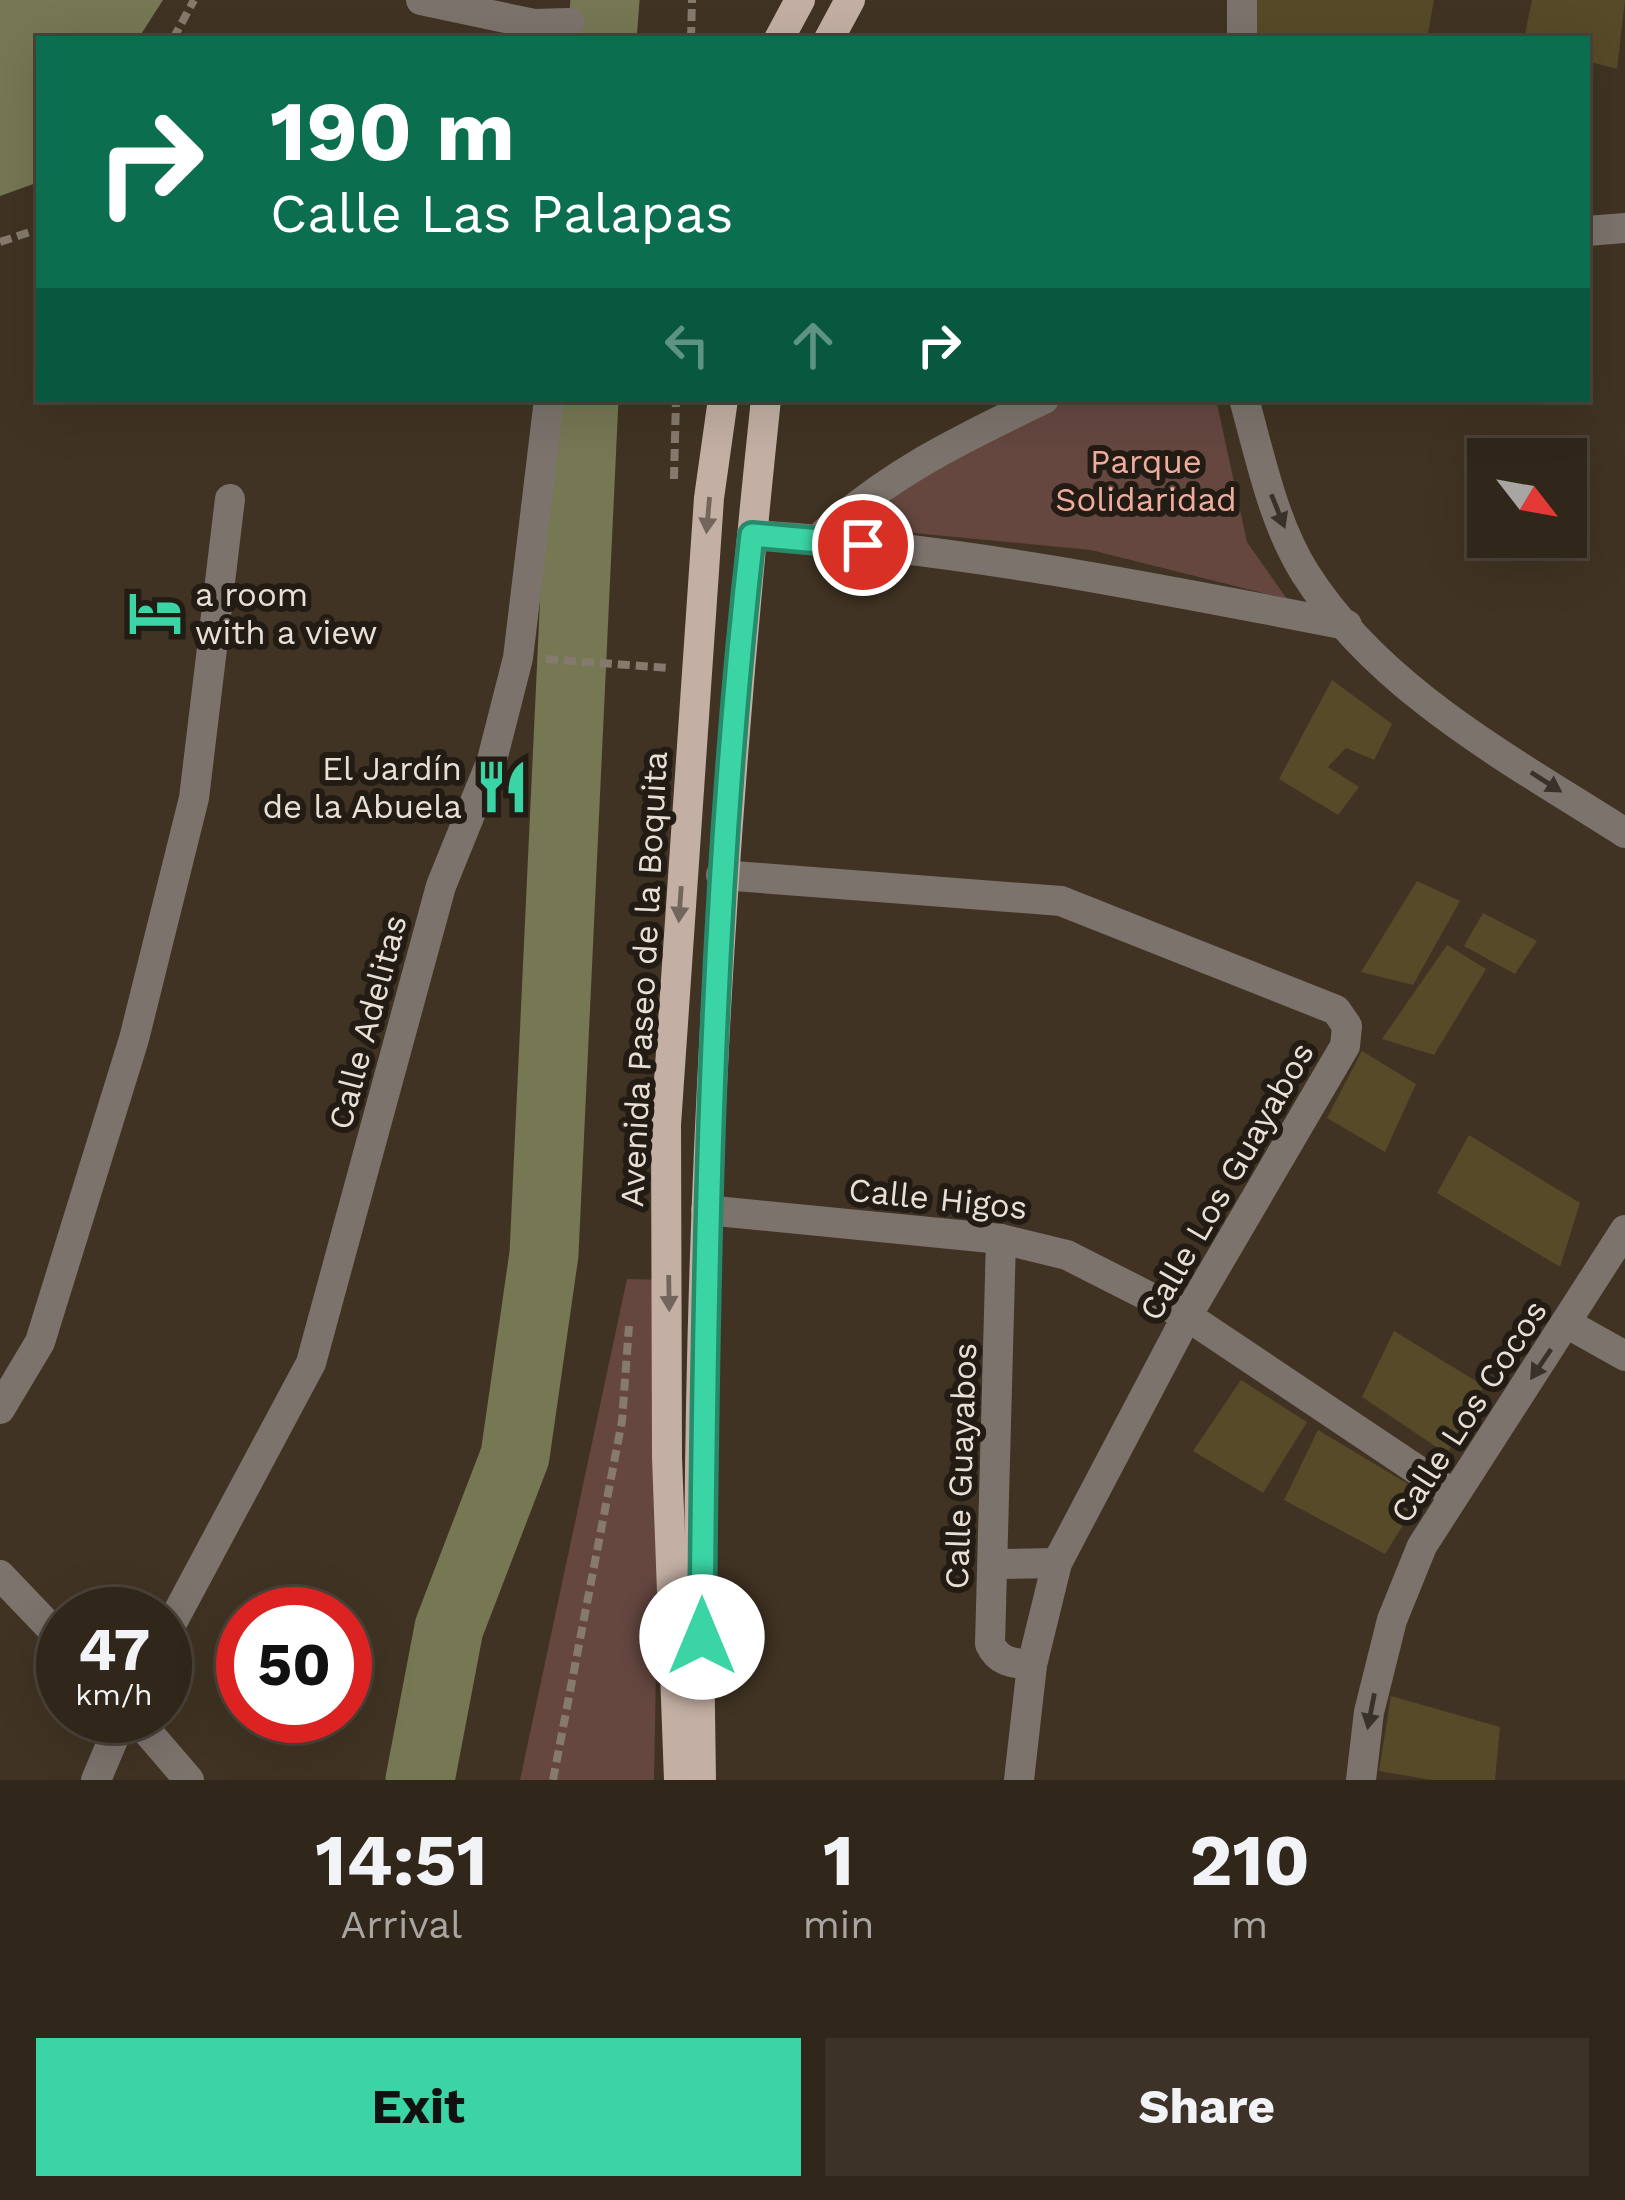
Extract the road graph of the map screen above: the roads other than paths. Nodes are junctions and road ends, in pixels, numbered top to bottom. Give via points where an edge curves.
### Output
1 (421, 0) edge
2 (800, 0) edge
3 (850, 0) edge
4 (1242, 0) edge
5 (478, 17) edge
6 (568, 21) edge
7 (781, 36) edge
8 (831, 36) edge
9 (1242, 36) edge
10 (1625, 228) edge
11 (1590, 231) edge
12 (548, 402) edge
13 (723, 402) edge
14 (766, 402) edge
15 (1038, 402) edge
16 (1245, 402) edge
17 (230, 499) dead end
18 (752, 535) junction
19 (818, 539) junction
20 (1347, 625) junction
21 (1625, 833) edge
22 (721, 875) junction
23 (706, 1210) junction
24 (1625, 1229) edge
25 (1001, 1239) junction
26 (1187, 1316) junction
27 (1568, 1324) junction
28 (1625, 1356) edge
29 (0, 1409) edge
30 (1453, 1494) junction
31 (1057, 1563) junction
32 (994, 1564) junction
33 (0, 1575) edge
34 (191, 1587) edge
35 (36, 1613) edge
36 (1032, 1664) junction
37 (112, 1743) edge
38 (157, 1743) edge
39 (96, 1780) edge
40 (189, 1780) edge
41 (679, 1780) edge
42 (701, 1780) edge
43 (1018, 1780) edge
44 (1361, 1780) edge

1 - 5 street
2 - 7 main road
3 - 8 main road
4 - 9 street
5 - 6 street
10 - 11 street
12 - 34 street, Calle Adelitas via 518,658 492,760 441,886 311,1363
13 -> 41 main road, Avenida Paseo de la Boquita via 705,542 666,1125
14 - 18 main road
15 - 19 street via 916,460
16 -> 20 street via 1304,572
17 - 29 street via 194,798 134,1039 40,1342
18 - 19 street
18 - 22 main road
19 - 20 street via 1135,581
20 -> 21 street via 1366,652 1483,742
22 - 23 main road
22 - 26 street, Calle Los Guayabos via 1061,901 1336,1010 1347,1026 1345,1046
23 - 25 street, Calle Higos
23 - 42 main road
24 - 27 street, Calle Los Cocos
25 - 26 street, Calle Higos via 1067,1255
25 - 32 street, Calle Guayabos
26 - 30 street, Calle Higos
26 - 31 street, Calle Los Guayabos
27 - 28 street
27 -> 30 street, Calle Los Cocos
30 -> 44 street, Calle Los Cocos via 1392,1620
31 - 32 street
31 - 36 street, Calle Los Guayabos
32 - 36 street, Calle Guayabos via 989,1644 1010,1663
33 - 35 street
36 - 43 street, Calle Los Guayabos
37 - 39 street
38 - 40 street

